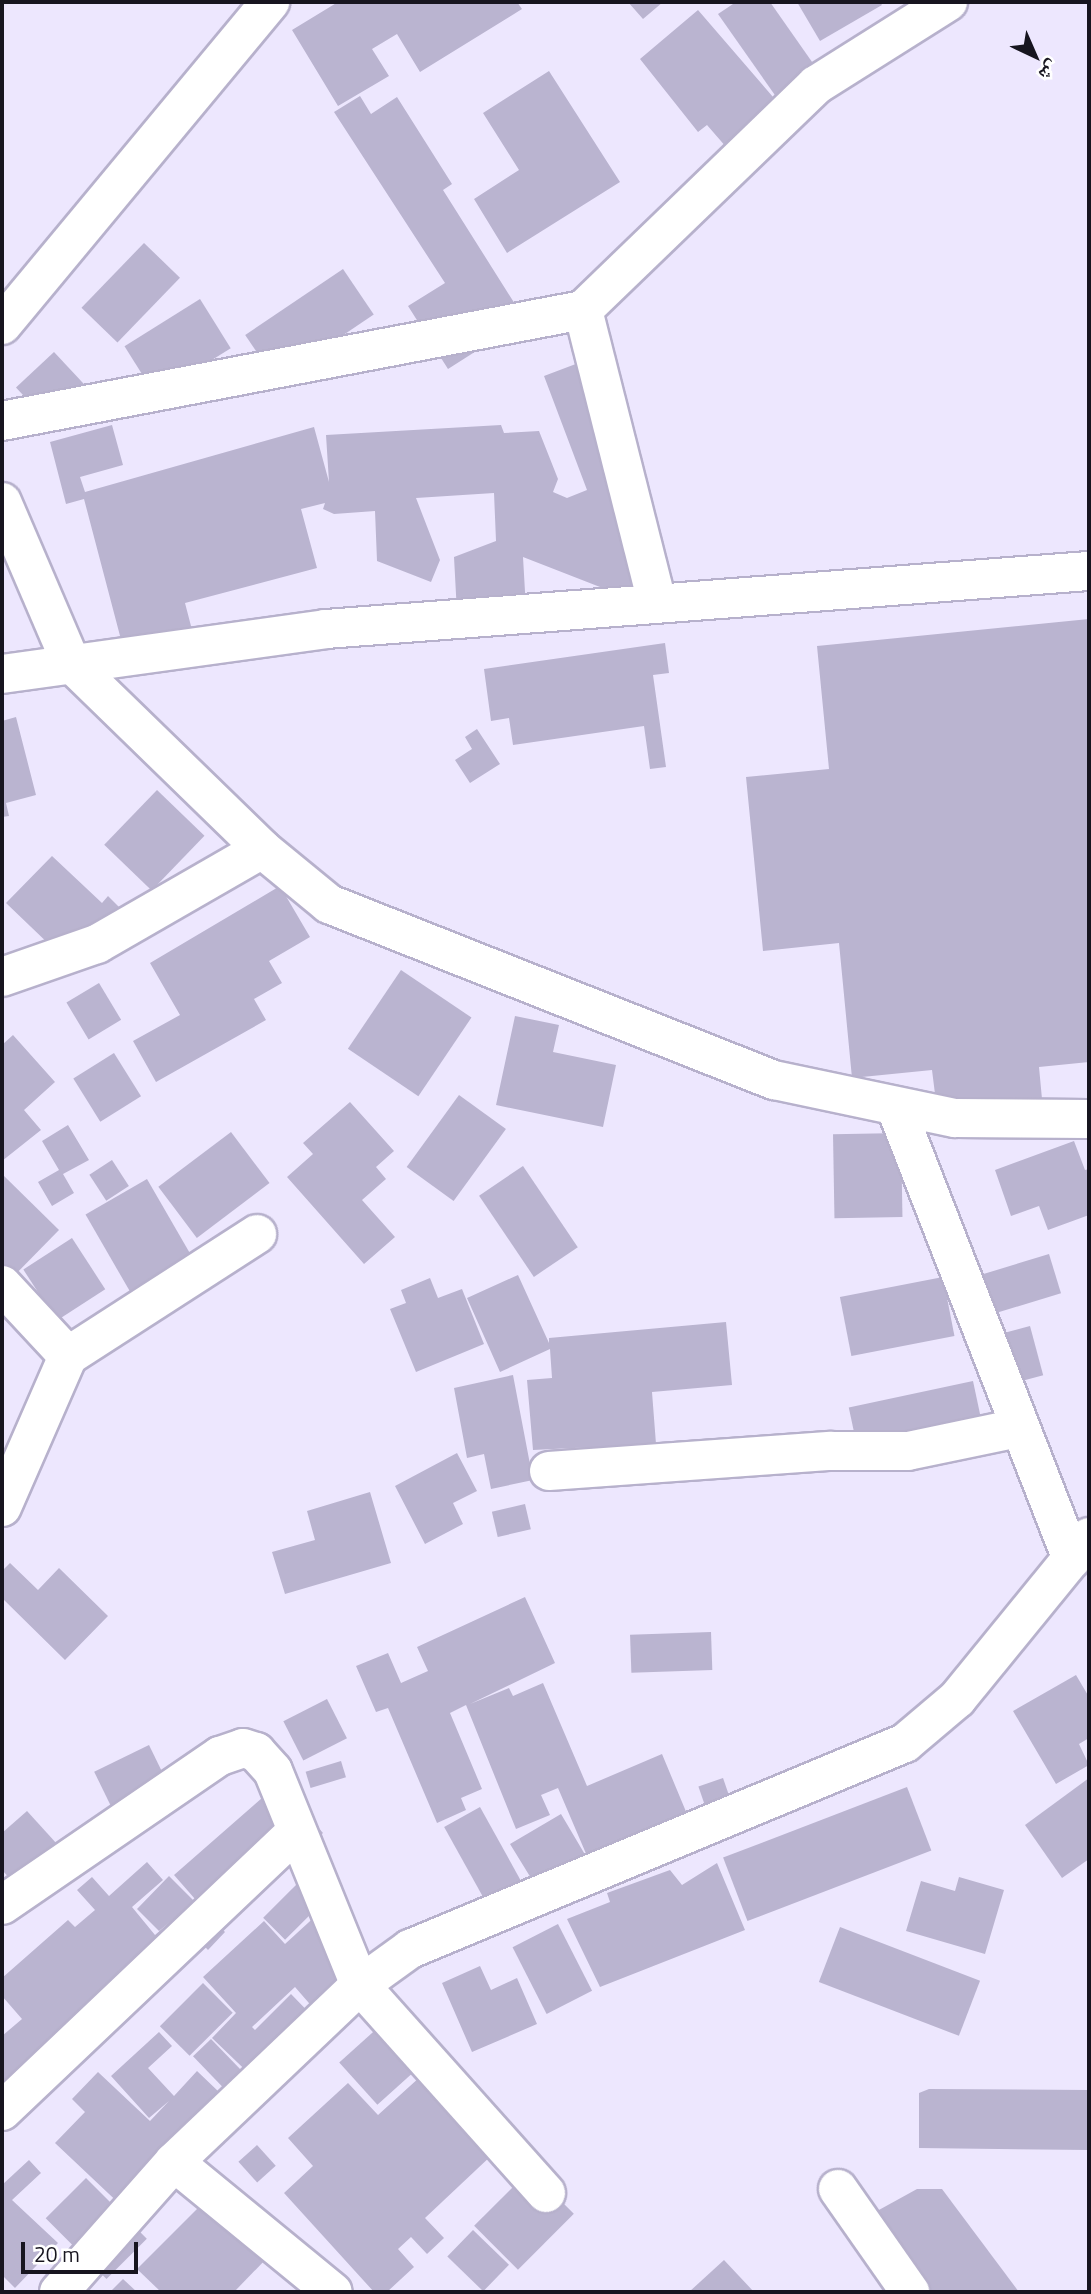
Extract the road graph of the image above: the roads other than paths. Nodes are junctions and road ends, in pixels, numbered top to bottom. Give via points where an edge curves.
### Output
1 (270, 2) edge
2 (948, 2) edge
3 (583, 310) junction
4 (2, 325) edge
5 (2, 421) edge
6 (2, 502) edge
7 (1089, 571) edge
8 (657, 603) junction
9 (71, 663) junction
10 (2, 674) edge
11 (262, 849) junction
12 (2, 977) edge
13 (896, 1108) junction
14 (1089, 1119) edge
15 (257, 1234) dead end
16 (2, 1285) edge
17 (68, 1356) junction
18 (1018, 1429) junction
19 (549, 1472) dead end
20 (2, 1507) edge
21 (1080, 1548) edge
22 (295, 1833) junction
23 (2, 1905) edge
24 (360, 1985) junction
25 (2, 2111) edge
26 (174, 2162) junction
27 (838, 2189) dead end
28 (547, 2193) dead end
29 (311, 2287) edge
30 (59, 2292) edge
31 (910, 2292) edge

1 - 4 street
2 - 3 street via 816,85
3 - 5 street
3 - 8 street
6 - 9 street
7 - 8 street
8 - 9 street via 326,628
9 - 10 street
9 - 11 street
11 - 12 street via 97,944
11 - 13 street via 349,915 774,1080
13 - 14 street via 955,1118
13 - 18 street
15 - 17 street
16 - 17 street
17 - 20 street
18 - 19 street via 908,1451 818,1451
18 - 21 street
21 - 24 street via 957,1699 905,1743 410,1949
22 - 23 street via 274,1771 256,1752 243,1748 220,1756
22 - 24 street
22 - 25 street
24 - 26 street
24 - 28 street
26 - 29 street
26 - 30 street
27 - 31 street

